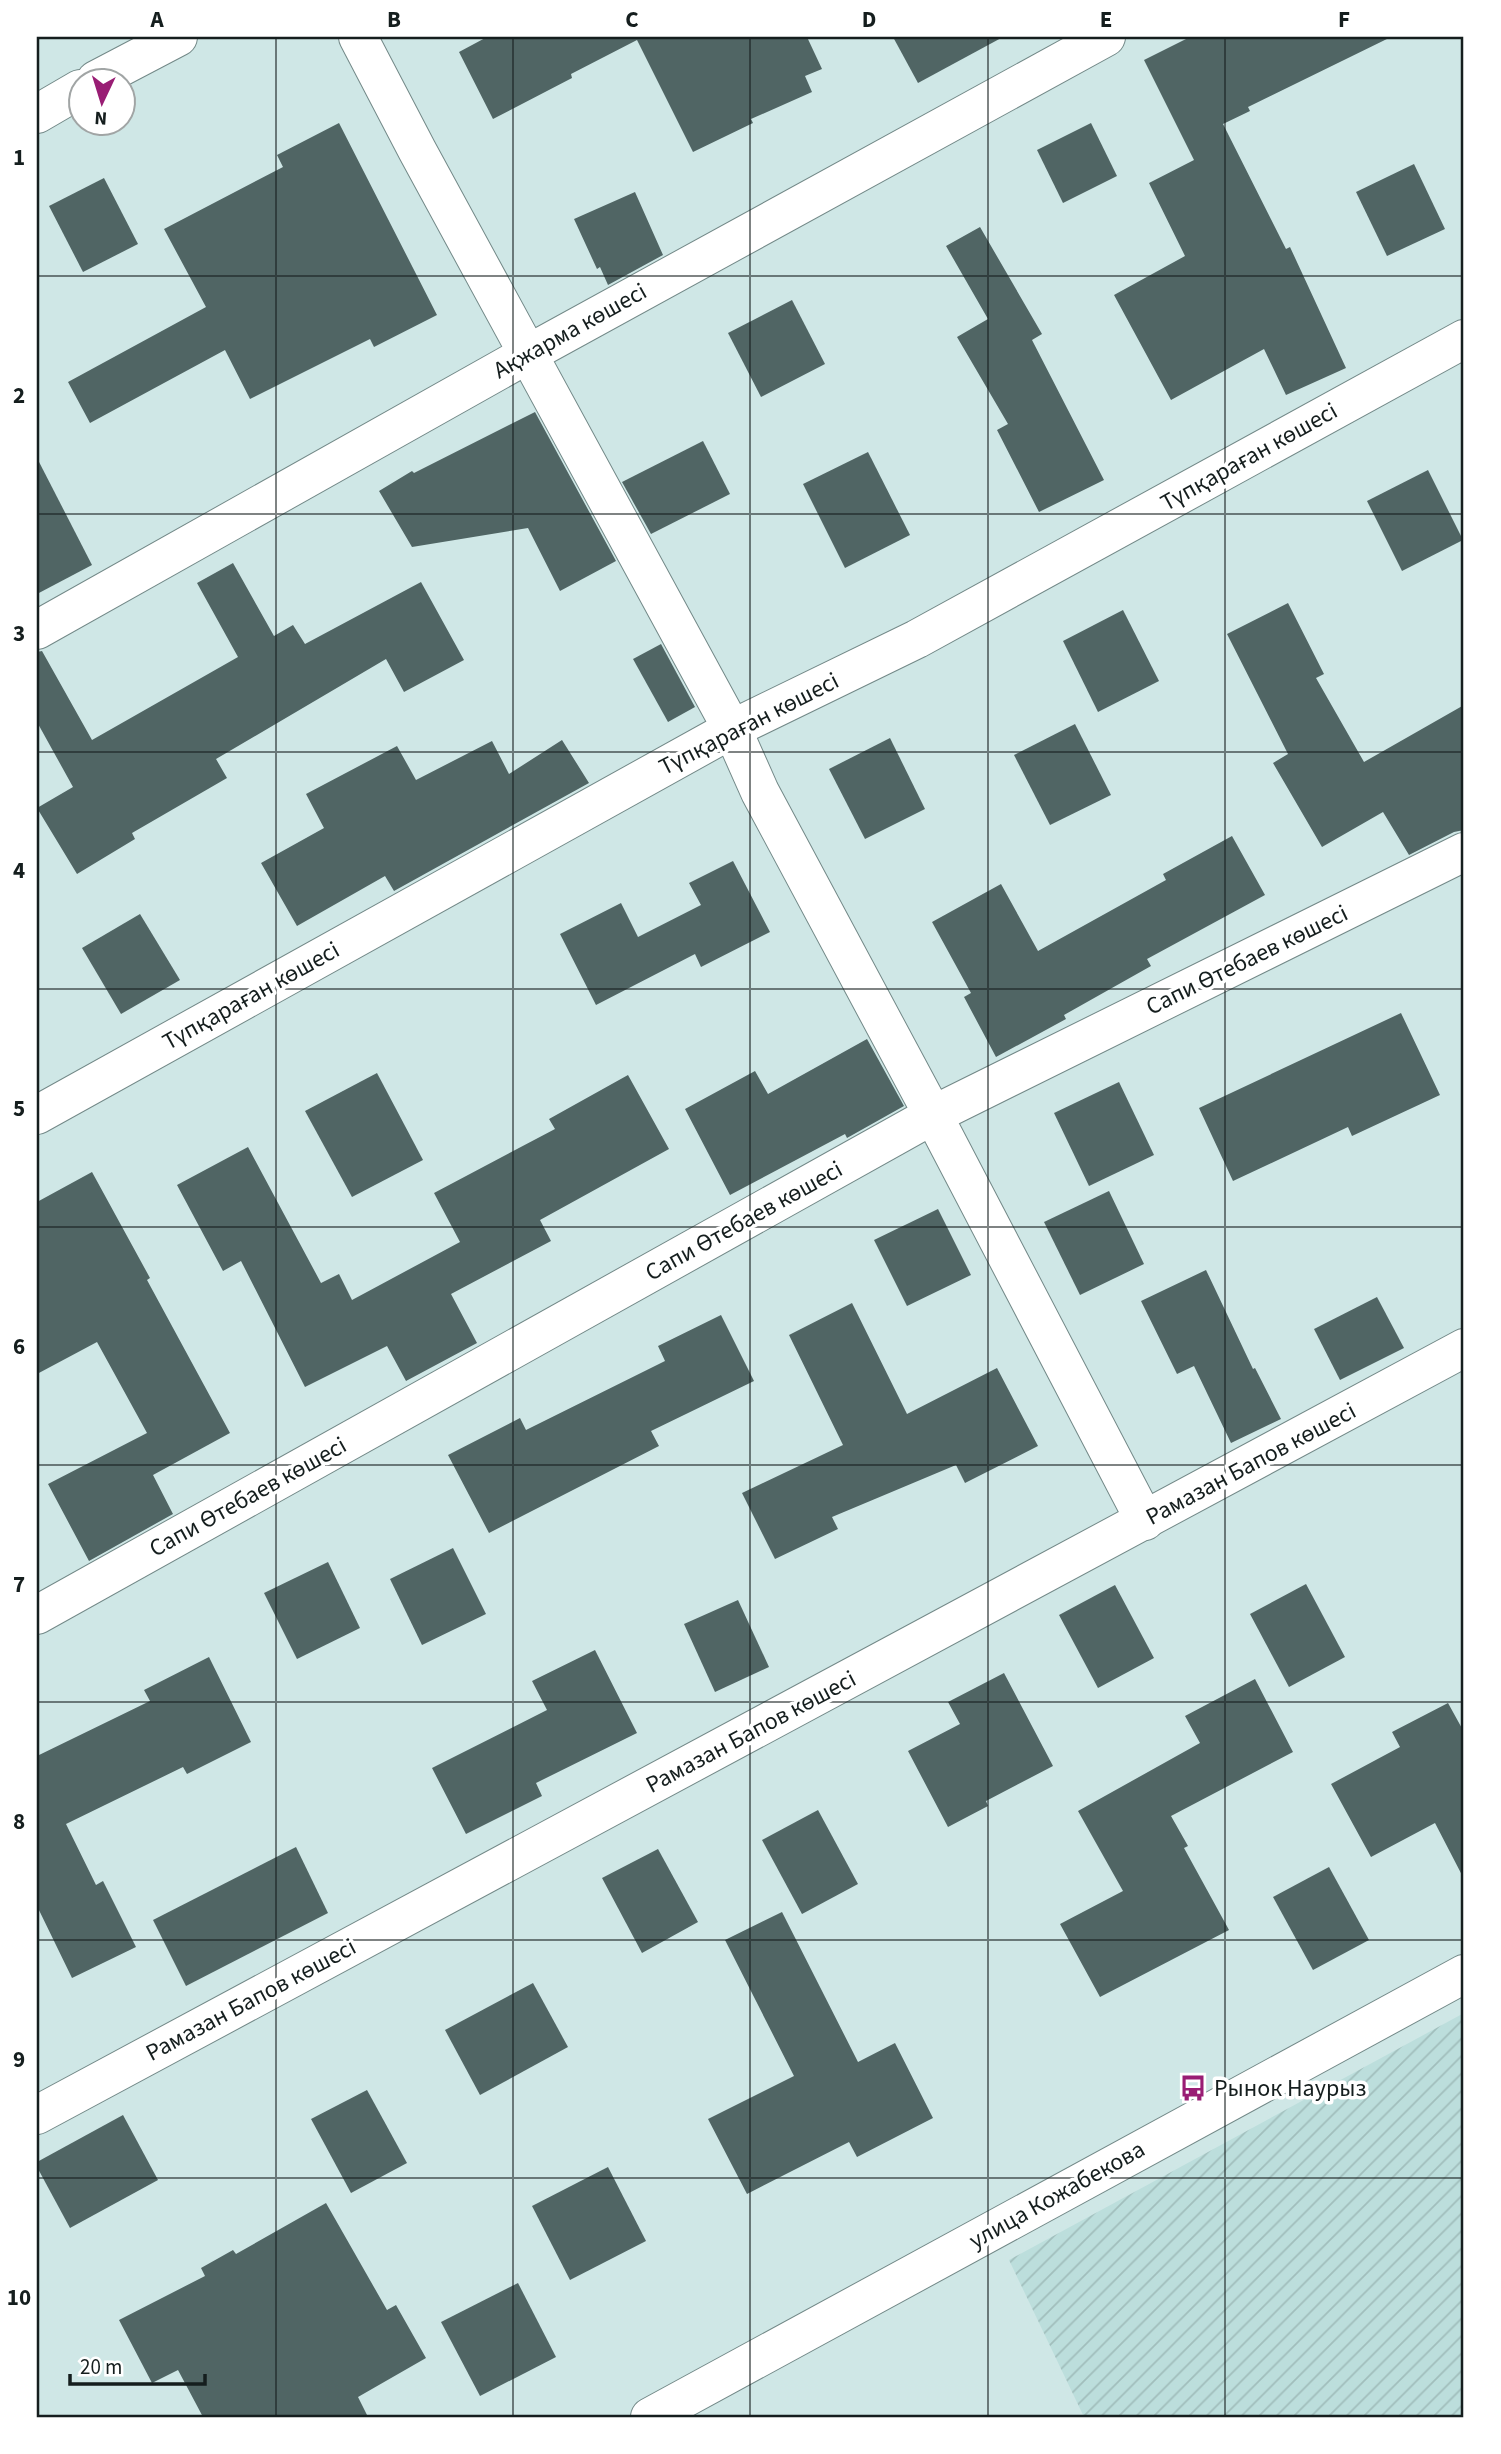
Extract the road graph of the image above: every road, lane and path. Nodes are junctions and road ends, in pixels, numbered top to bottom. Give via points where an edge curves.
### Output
1 (178, 37) edge
2 (358, 37) edge
3 (1106, 37) edge
4 (123, 66) edge
5 (66, 97) edge
6 (37, 114) edge
7 (1464, 339) edge
8 (528, 354) junction
9 (37, 631) edge
10 (732, 729) junction
11 (1464, 852) edge
12 (37, 1115) edge
13 (933, 1115) junction
14 (1464, 1348) edge
15 (1145, 1521) junction
16 (37, 1615) edge
17 (1464, 1973) edge
18 (37, 2115) edge
19 (650, 2417) edge

1 - 4 street
2 - 8 street
3 - 8 street, Ақжарма көшесі
5 - 6 street
7 - 10 street, Түпқараған көшесі via 917,639
8 - 9 street, Ақжарма көшесі
8 - 10 street
10 - 12 street, Түпқараған көшесі
10 - 13 street via 760,792
11 - 13 street, Сапи Өтебаев көшесі
13 - 15 street
13 - 16 street, Сапи Өтебаев көшесі
14 - 15 street, Рамазан Бапов көшесі
15 - 18 street, Рамазан Бапов көшесі
17 - 19 street, улица Кожабекова

